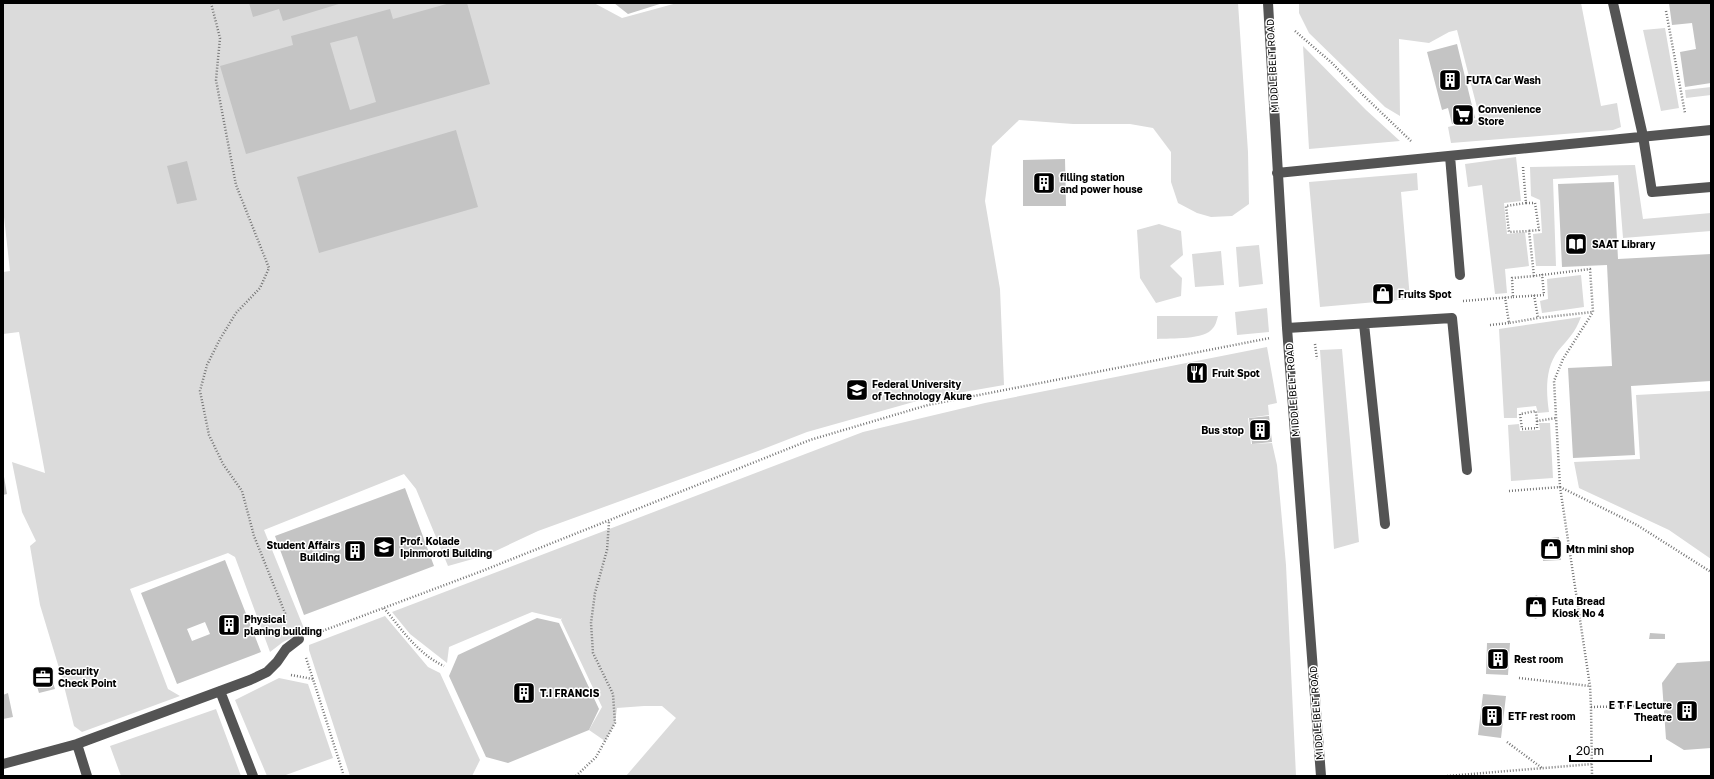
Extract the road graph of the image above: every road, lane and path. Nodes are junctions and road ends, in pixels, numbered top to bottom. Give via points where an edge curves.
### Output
1 (211, 3) edge
2 (1268, 3) edge
3 (1612, 3) edge
4 (1666, 12) dead end
5 (1295, 31) dead end
6 (1711, 130) edge
7 (1688, 132) junction
8 (1643, 136) junction
9 (1521, 149) junction
10 (1450, 156) junction
11 (1433, 158) junction
12 (1277, 173) junction
13 (1711, 187) edge
14 (1526, 203) junction
15 (1529, 231) junction
16 (1460, 274) dead end
17 (1542, 274) junction
18 (1534, 295) junction
19 (1513, 296) dead end
20 (1505, 297) dead end
21 (1593, 312) junction
22 (1538, 318) junction
23 (1509, 322) junction
24 (1364, 324) junction
25 (1490, 325) dead end
26 (1288, 331) junction
27 (1556, 418) junction
28 (1537, 421) junction
29 (1466, 470) dead end
30 (1560, 487) junction
31 (1509, 492) dead end
32 (609, 522) junction
33 (1385, 524) dead end
34 (1711, 572) edge
35 (384, 608) junction
36 (299, 639) joint
37 (286, 649) junction
38 (444, 666) dead end
39 (266, 672) junction
40 (1519, 678) dead end
41 (1590, 686) junction
42 (220, 691) junction
43 (1636, 706) dead end
44 (1591, 708) junction
45 (1507, 742) dead end
46 (77, 744) junction
47 (3, 764) edge
48 (1593, 764) junction
49 (1543, 768) junction
50 (343, 773) dead end
51 (87, 776) edge
52 (254, 776) edge
53 (576, 776) edge
54 (1321, 776) edge
55 (1447, 776) edge
56 (1592, 776) edge

1 - 37 path via 220,38 216,80 236,185 269,268 260,288 236,313 220,339 207,365 200,391 209,435 223,464 242,491 254,536 285,613
2 - 12 street, MIDDLE BELT ROAD
3 - 8 street
4 - 7 path
5 - 11 path via 1332,63 1423,152
6 - 7 street
7 - 8 street
8 - 9 street
8 - 13 street via 1652,192
9 - 10 street
9 - 14 path
10 - 11 street
10 - 16 street
11 - 12 street
12 - 26 street, MIDDLE BELT ROAD
14 - 15 path via 1535,203 1539,230
14 - 15 path via 1506,206 1508,225 1509,232
15 - 17 path via 1534,276
17 - 18 path via 1544,295
17 - 21 path via 1590,269
18 - 19 path
18 - 22 path
20 - 23 path
21 - 22 path
21 - 27 path via 1557,370 1554,381
22 - 23 path
23 - 25 path
24 - 26 street
24 - 29 street via 1452,318
24 - 33 street
26 - 32 path via 928,405 810,440
26 - 54 street, MIDDLE BELT ROAD
27 - 28 path
27 - 30 path
28 - 28 path via 1536,411 1520,414 1522,429 1537,428
30 - 31 path
30 - 34 path via 1637,524
30 - 41 path
32 - 35 path
32 - 53 path via 607,550 595,593 591,623 593,653 613,694 615,722 596,757
35 - 36 path
35 - 38 path via 410,640 431,660
36 - 37 street
37 - 39 street
39 - 42 street
39 - 50 path via 313,679
40 - 41 path
41 - 44 path
42 - 46 street
42 - 52 street
43 - 44 path
44 - 48 path
45 - 49 path
46 - 47 street
46 - 51 street
48 - 49 path
48 - 56 path
49 - 55 path

